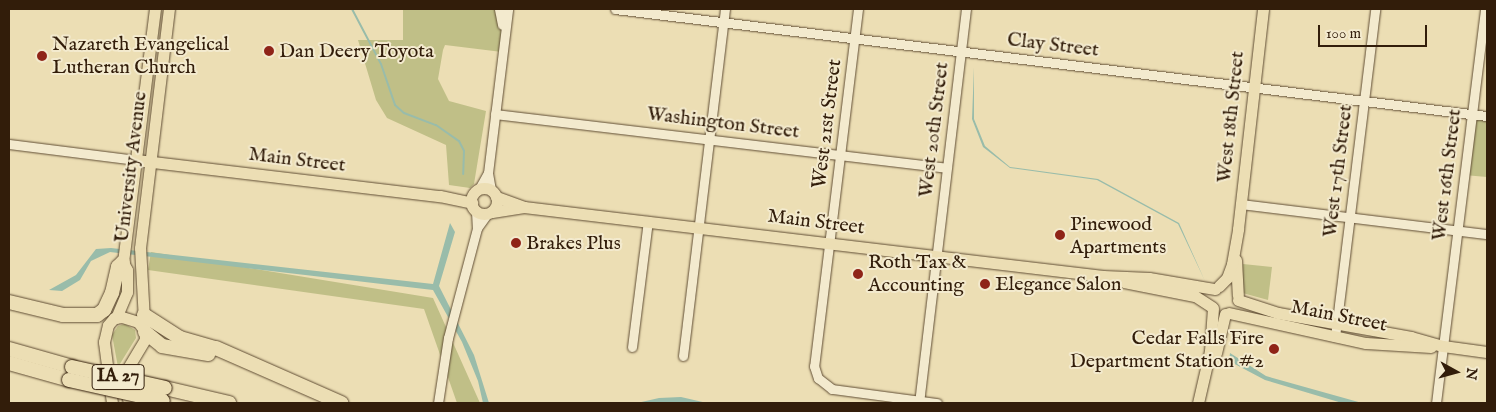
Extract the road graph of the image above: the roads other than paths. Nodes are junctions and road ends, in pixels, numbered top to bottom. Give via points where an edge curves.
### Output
1 (155, 9) edge
2 (168, 9) edge
3 (499, 9) edge
4 (508, 9) edge
5 (615, 9) edge
6 (725, 9) edge
7 (858, 9) edge
8 (966, 9) edge
9 (1262, 9) edge
10 (1375, 9) edge
11 (1485, 9) edge
12 (723, 22) junction
13 (854, 38) junction
14 (961, 51) junction
15 (502, 52) junction
16 (1252, 87) junction
17 (1364, 101) junction
18 (495, 114) junction
19 (1472, 114) junction
20 (1487, 116) edge
21 (709, 139) junction
22 (9, 144) edge
23 (841, 155) junction
24 (136, 160) junction
25 (149, 161) junction
26 (946, 168) junction
27 (488, 174) junction
28 (494, 194) junction
29 (476, 199) junction
30 (1241, 204) junction
31 (524, 206) junction
32 (490, 213) junction
33 (1349, 217) junction
34 (648, 221) junction
35 (698, 227) junction
36 (477, 228) junction
37 (1238, 228) junction
38 (1457, 230) junction
39 (1487, 234) edge
40 (829, 243) junction
41 (936, 256) junction
42 (123, 262) junction
43 (1103, 276) junction
44 (1217, 288) junction
45 (1238, 297) junction
46 (9, 302) edge
47 (1213, 308) junction
48 (1227, 313) junction
49 (144, 314) junction
50 (97, 315) junction
51 (115, 318) junction
52 (1336, 324) junction
53 (145, 331) junction
54 (1335, 337) junction
55 (1443, 346) junction
56 (632, 347) dead end
57 (9, 349) edge
58 (1487, 352) edge
59 (683, 356) dead end
60 (243, 361) junction
61 (9, 364) edge
62 (70, 373) junction
63 (166, 398) edge
64 (919, 402) edge
65 (112, 403) edge
66 (129, 403) edge
67 (229, 403) edge
68 (341, 403) edge
69 (438, 403) edge
70 (937, 403) edge
71 (1198, 403) edge
72 (1204, 403) edge
73 (1436, 403) edge

1 - 24 main road, University Avenue
2 - 25 main road, University Avenue
3 - 15 street
4 - 15 street
5 - 12 street, Clay Street
6 - 12 street
7 - 13 street, West 21st Street
8 - 14 street, West 20th Street
9 - 16 main road, West 18th Street
10 - 17 street, West 17th Street
11 - 19 street, West 16th Street
12 - 13 street, Clay Street
12 - 21 street
13 - 14 street, Clay Street
13 - 23 street, West 21st Street
14 - 16 street, Clay Street
14 - 26 street, West 20th Street
15 - 18 street
16 - 17 street, Clay Street
16 - 30 main road, West 18th Street
17 - 19 street, Clay Street
17 - 33 street, West 17th Street
18 - 21 street, Washington Street
18 - 27 street
19 - 20 street, Clay Street
19 - 38 street, West 16th Street
21 - 23 street, Washington Street
21 - 35 street
22 - 24 street
23 - 26 street, Washington Street
23 - 40 street, West 21st Street
24 - 25 main road, Main Street
24 - 42 main road, University Avenue
25 - 29 main road, Main Street
25 - 49 main road, University Avenue via 139,265
26 - 41 street, West 20th Street
27 - 28 street
27 - 29 street
28 - 29 main road, Main Street
28 - 31 main road, Main Street
28 - 32 main road via 496,205
29 - 32 main road
29 - 36 street
30 - 33 street
30 - 37 main road, West 18th Street
31 - 32 main road, Main Street
31 - 34 main road, Main Street
32 - 36 street
33 - 38 street
33 - 52 street, West 17th Street
34 - 35 main road, Main Street
34 - 56 street
35 - 40 main road, Main Street
35 - 59 street
36 - 69 street via 456,302
37 - 44 main road, West 18th Street via 1230,271
37 - 45 main road, West 18th Street
38 - 39 street
38 - 55 street, West 16th Street
40 - 41 main road, Main Street
40 - 64 street, West 21st Street via 814,366 818,378 832,389
41 - 43 main road, Main Street
41 - 64 street, West 20th Street
42 - 50 highway via 118,267 104,310
42 - 51 main road, University Avenue via 127,270 127,292
43 - 44 main road, Main Street via 1149,278
43 - 47 main road, Main Street via 1195,296
44 - 45 main road via 1229,286
44 - 47 main road via 1210,297
45 - 48 main road via 1236,308
45 - 52 main road, Main Street via 1278,313
46 - 50 highway via 63,315
47 - 48 main road
47 - 71 main road via 1210,351
48 - 54 main road, Main Street
48 - 72 main road
49 - 53 main road, University Avenue
49 - 60 highway via 180,338
50 - 51 highway
51 - 53 main road via 131,319
51 - 65 main road, University Avenue via 105,332 104,342
52 - 54 street, West 17th Street
52 - 55 main road, Main Street
53 - 60 highway via 162,346
53 - 66 main road, University Avenue via 143,345 126,370
54 - 55 main road, Main Street via 1408,347
55 - 58 main road, Main Street
55 - 73 street, West 16th Street
57 - 62 highway, IA 27
60 - 68 highway
61 - 62 highway, IA 27
62 - 63 highway, IA 27, bridge
63 - 67 highway, IA 27
64 - 70 street

